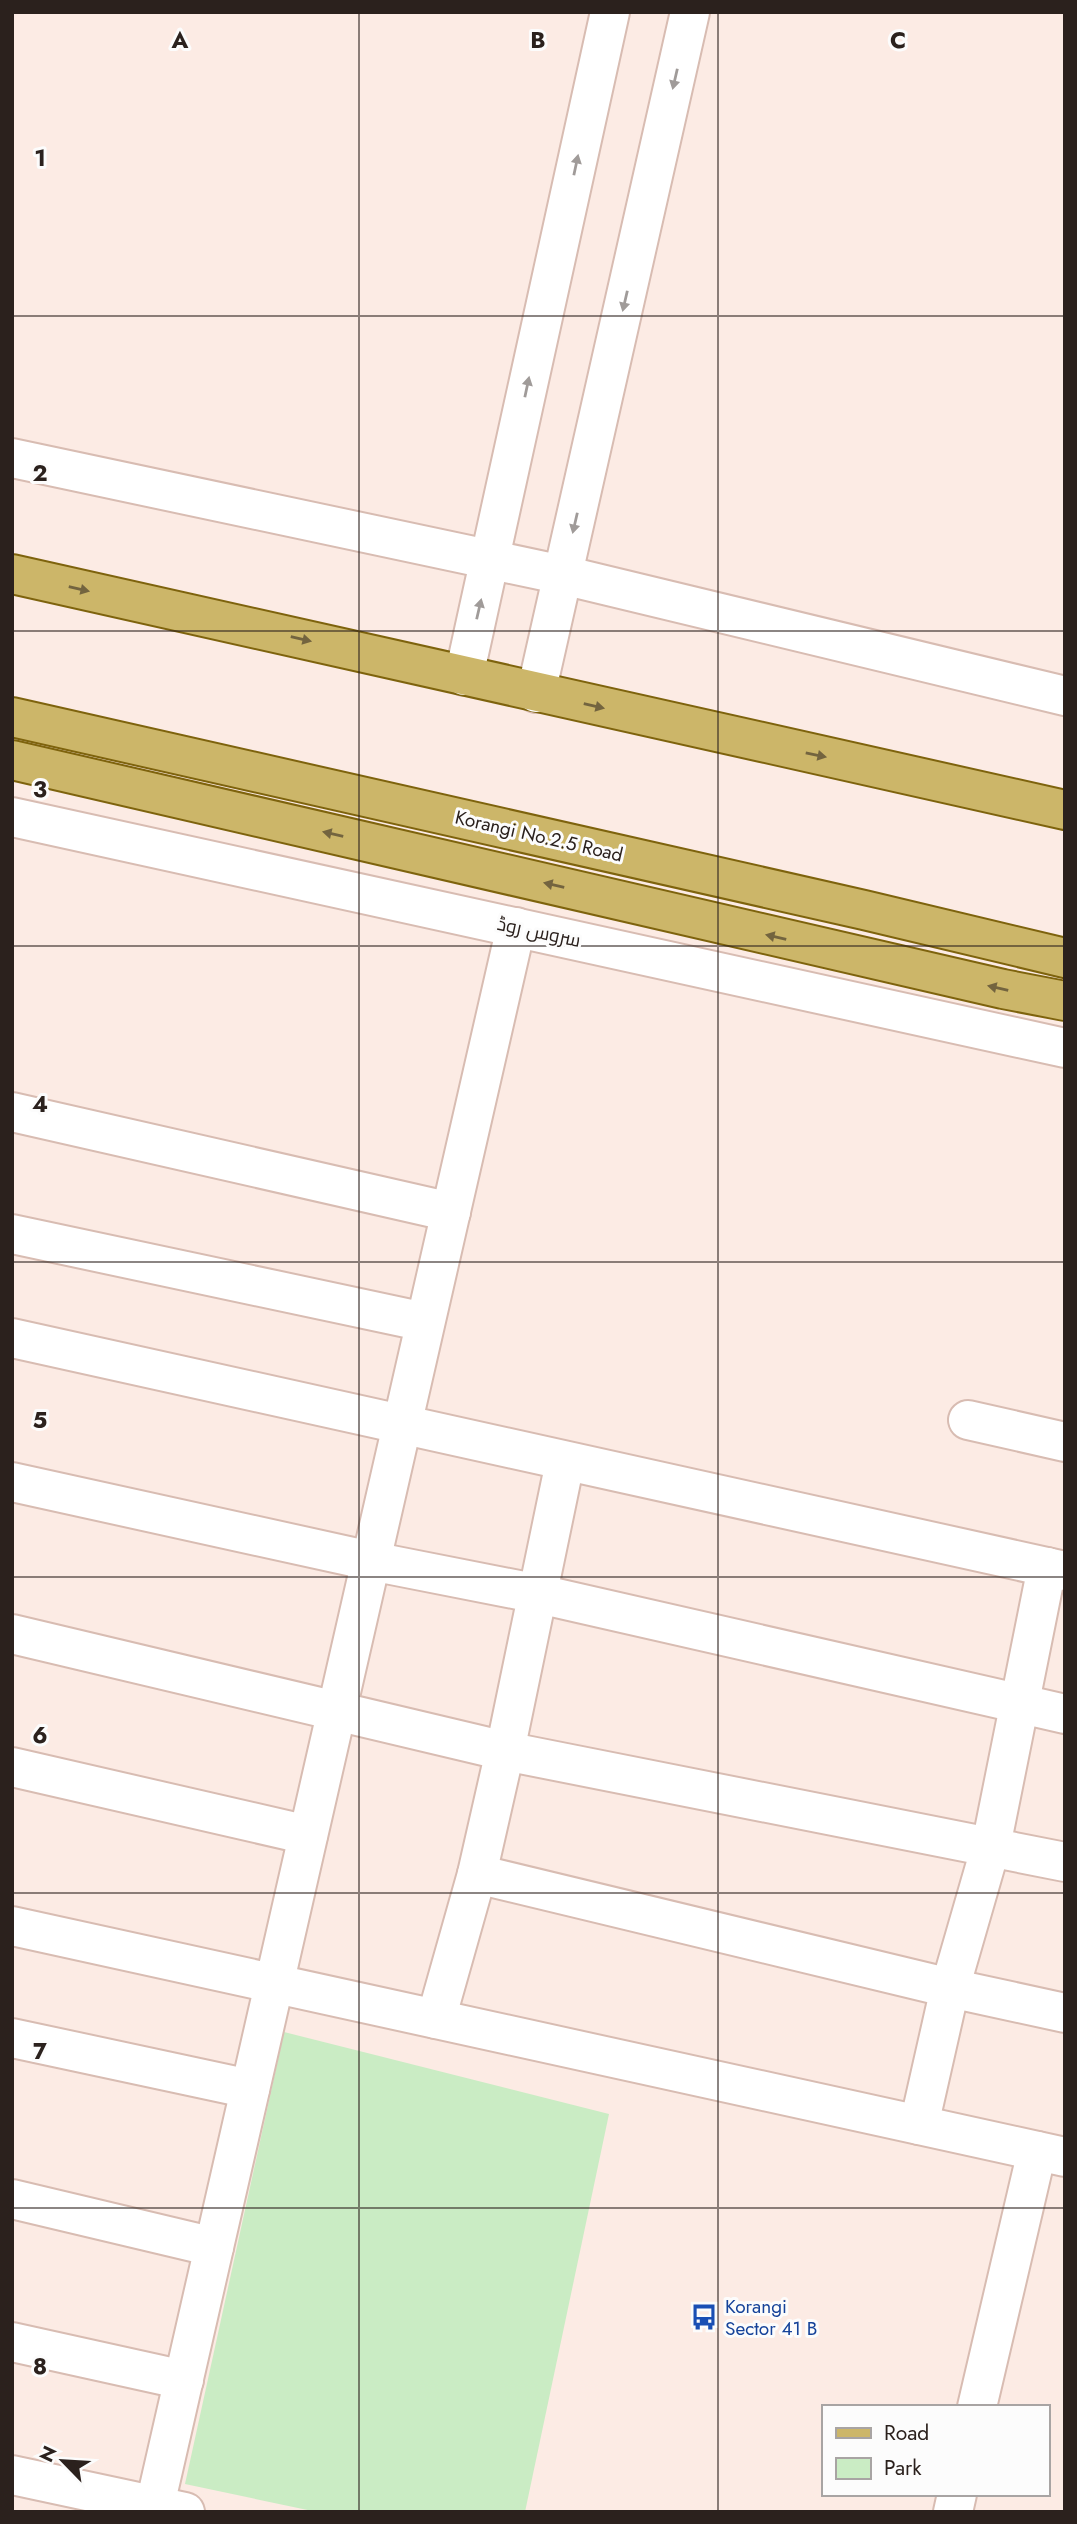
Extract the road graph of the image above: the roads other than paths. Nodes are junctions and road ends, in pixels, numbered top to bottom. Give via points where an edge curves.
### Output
1 (610, 12) edge
2 (690, 12) edge
3 (12, 458) edge
4 (489, 561) junction
5 (12, 574) edge
6 (563, 575) junction
7 (464, 676) junction
8 (536, 693) junction
9 (1065, 696) edge
10 (12, 717) edge
11 (12, 760) edge
12 (1065, 810) edge
13 (12, 817) edge
14 (516, 927) junction
15 (1065, 958) edge
16 (1065, 1000) edge
17 (1065, 1048) edge
18 (12, 1112) edge
19 (451, 1212) junction
20 (12, 1234) edge
21 (425, 1322) junction
22 (12, 1338) edge
23 (968, 1420) dead end
24 (402, 1426) junction
25 (1065, 1442) edge
26 (565, 1462) junction
27 (12, 1482) edge
28 (371, 1561) junction
29 (1056, 1569) edge
30 (539, 1594) junction
31 (12, 1634) edge
32 (1021, 1704) junction
33 (337, 1711) junction
34 (1065, 1714) edge
35 (505, 1751) junction
36 (12, 1767) edge
37 (309, 1835) junction
38 (991, 1846) junction
39 (1065, 1861) edge
40 (477, 1874) junction
41 (12, 1926) edge
42 (274, 1983) junction
43 (950, 1988) junction
44 (1065, 2013) edge
45 (436, 2019) junction
46 (12, 2038) edge
47 (250, 2089) junction
48 (919, 2125) junction
49 (1051, 2154) edge
50 (12, 2199) edge
51 (214, 2247) junction
52 (12, 2342) edge
53 (184, 2380) junction
54 (978, 2405) edge
55 (28, 2489) edge
56 (170, 2508) edge

4 -> 1 street
2 -> 6 street
3 - 4 street
4 - 6 street
7 -> 4 street
5 -> 7 main road
6 - 8 street
6 - 9 street
7 - 8 main road
8 -> 12 main road
10 - 15 main road, Korangi No.2.5 Road
16 -> 11 main road
13 - 14 street, سروس روڈ
14 - 17 street, سروس روڈ
14 - 19 street
18 - 19 street
19 - 21 street
20 - 21 street
21 - 24 street
22 - 24 street
23 - 25 street
24 - 26 street
24 - 28 street
26 - 29 street
26 - 30 street
27 - 28 street
28 - 30 street
28 - 33 street
29 - 32 street
30 - 32 street
30 - 35 street
31 - 33 street
32 - 34 street
32 - 38 street
33 - 35 street
33 - 37 street
35 - 38 street
35 - 40 street
36 - 37 street
37 - 42 street
38 - 39 street
38 - 43 street
40 - 43 street
40 - 45 street
41 - 42 street
42 - 45 street
42 - 47 street
43 - 44 street
43 - 48 street
45 - 48 street
46 - 47 street
47 - 51 street
48 - 49 street
49 - 54 street
50 - 51 street
51 - 53 street
52 - 53 street
53 - 56 street
55 - 56 street

